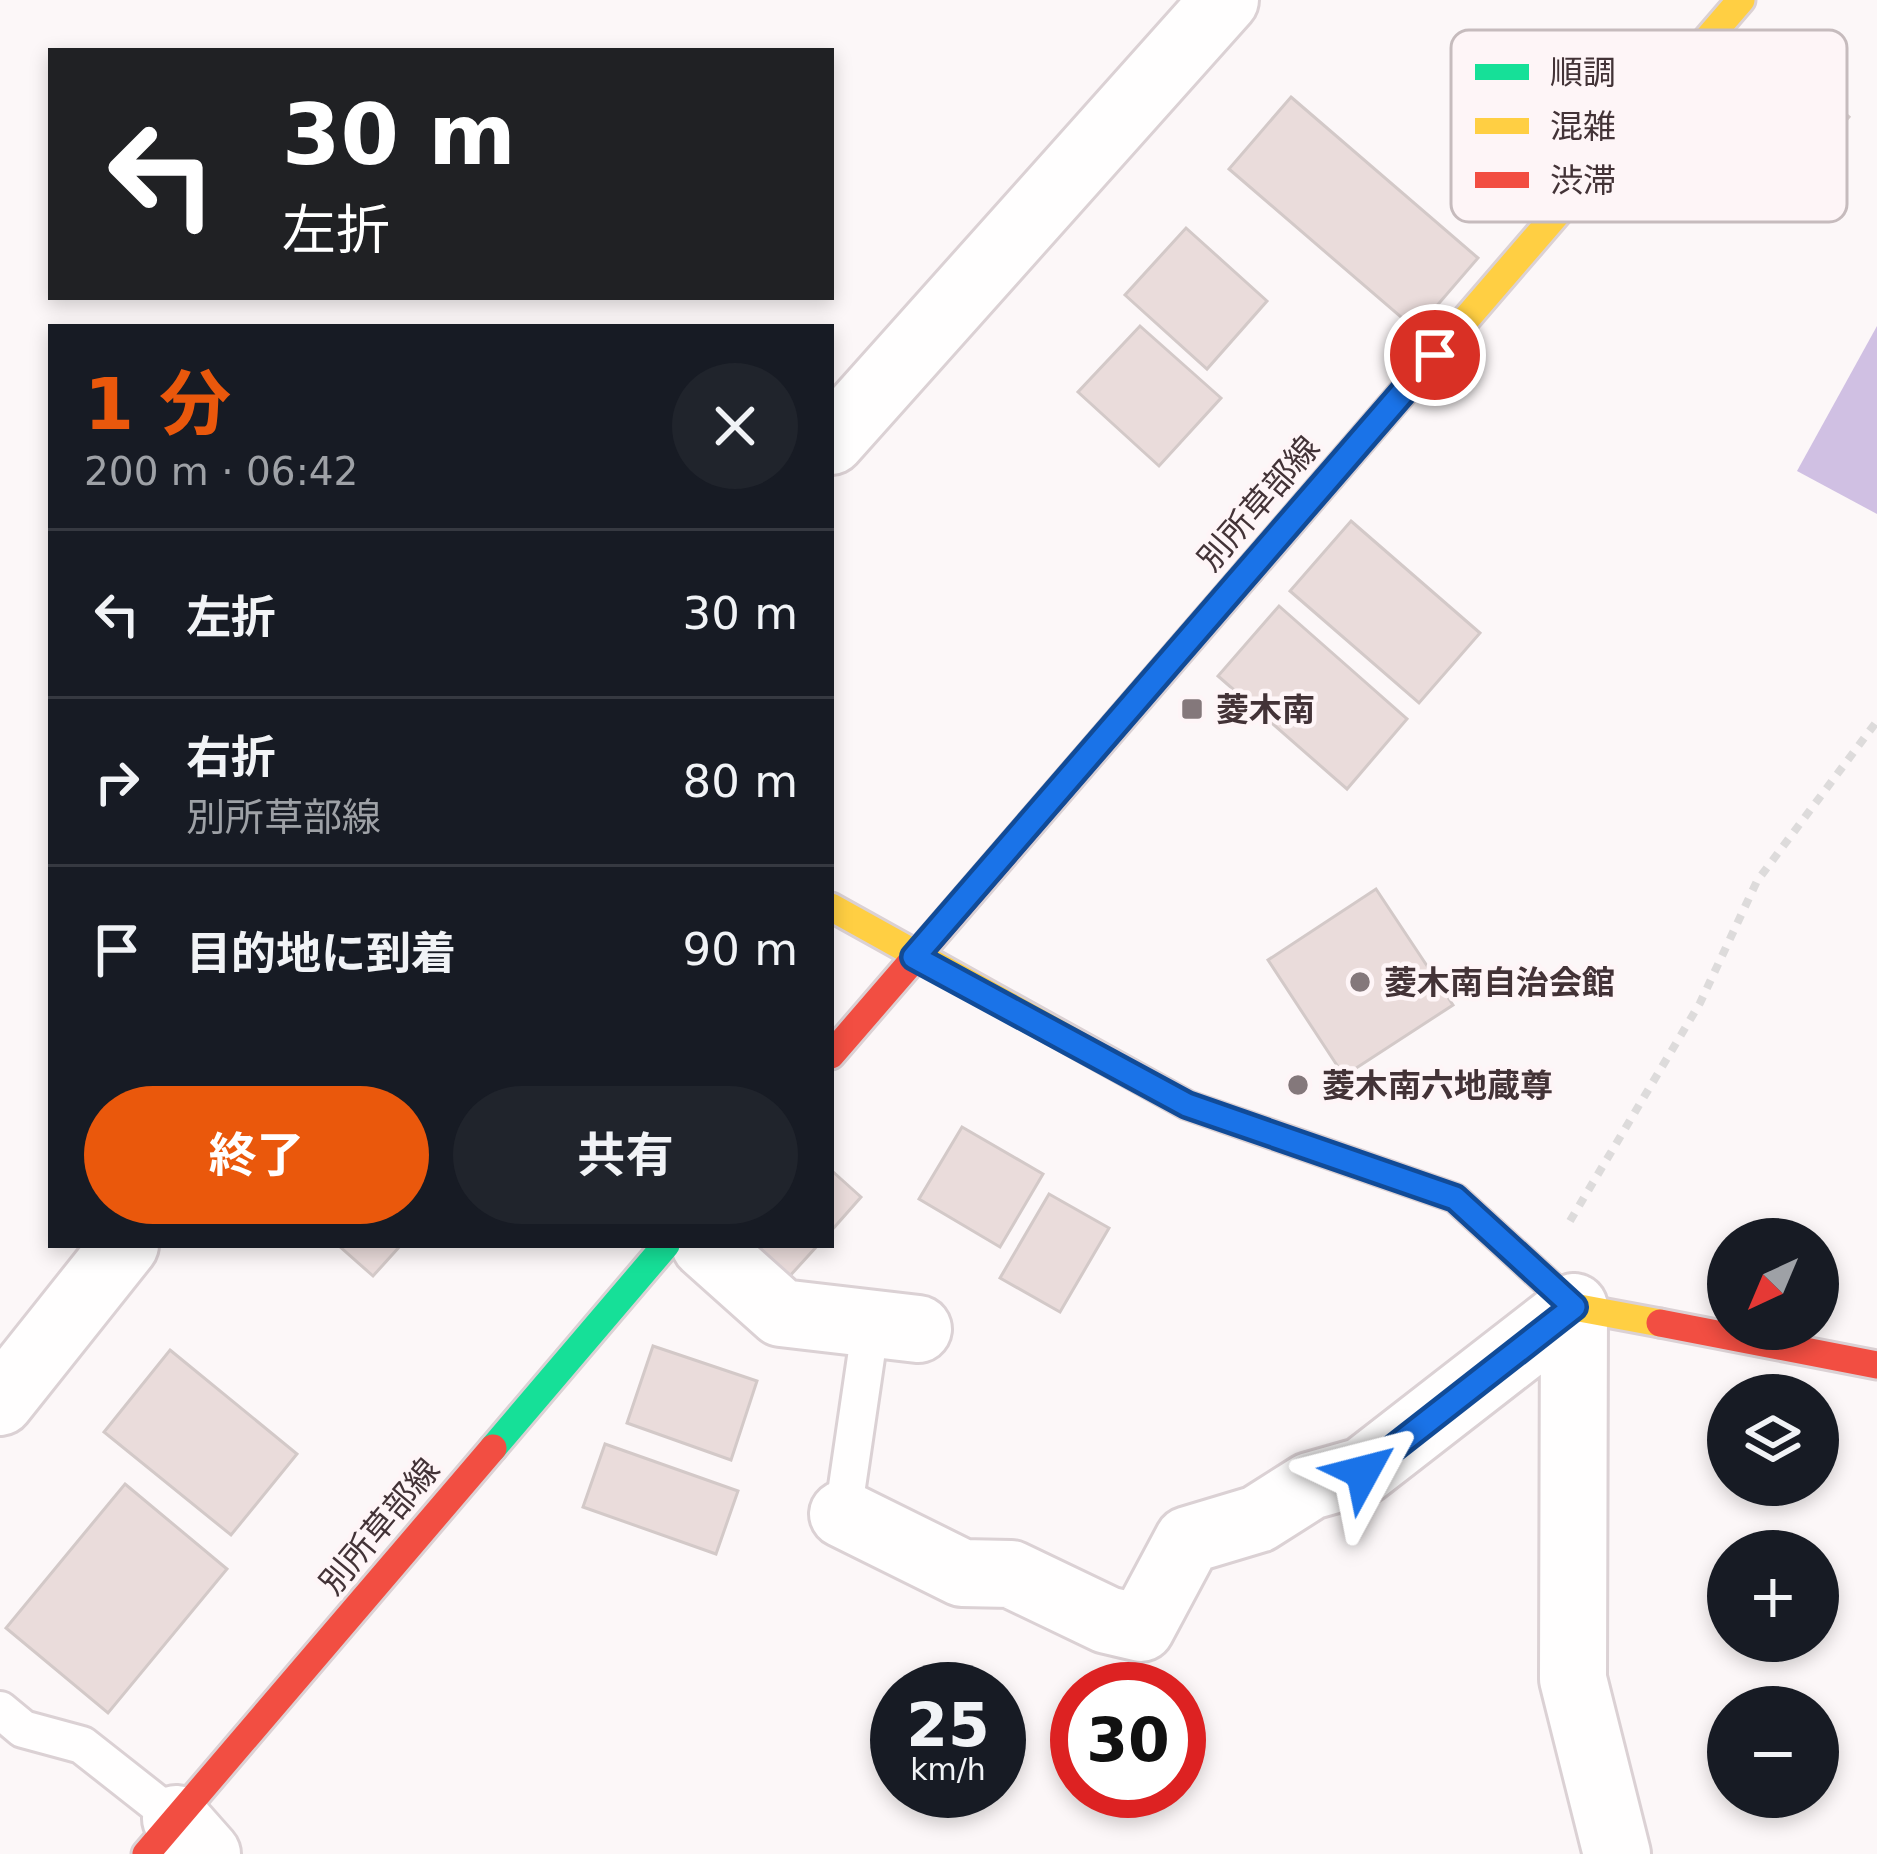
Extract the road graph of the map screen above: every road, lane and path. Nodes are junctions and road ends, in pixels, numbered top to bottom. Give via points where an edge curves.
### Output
1 (1225, 0) edge
2 (1741, 0) edge
3 (1715, 30) edge
4 (1549, 222) edge
5 (834, 438) edge
6 (1877, 721) edge
7 (834, 909) edge
8 (914, 957) junction
9 (834, 1051) edge
10 (123, 1248) edge
11 (664, 1248) edge
12 (708, 1248) edge
13 (1556, 1290) junction
14 (894, 1326) joint
15 (1877, 1365) edge
16 (0, 1402) edge
17 (843, 1514) joint
18 (0, 1711) edge
19 (176, 1842) edge
20 (1617, 1854) edge

1 - 5 street
2 - 3 main road, 別所草部線
4 - 8 main road, 別所草部線
6 - 13 path via 1757,880
7 - 8 main road
8 - 9 main road, 別所草部線
8 - 13 main road via 1187,1105 1455,1198
10 - 16 street
11 - 19 main road, 別所草部線
12 - 14 street via 781,1313
13 - 15 main road
13 - 17 street via 1363,1472 1310,1486 1258,1519 1188,1540 1141,1628 1011,1574 962,1573
13 - 20 street via 1573,1678
14 - 17 lane
18 - 19 lane via 23,1729 82,1745

